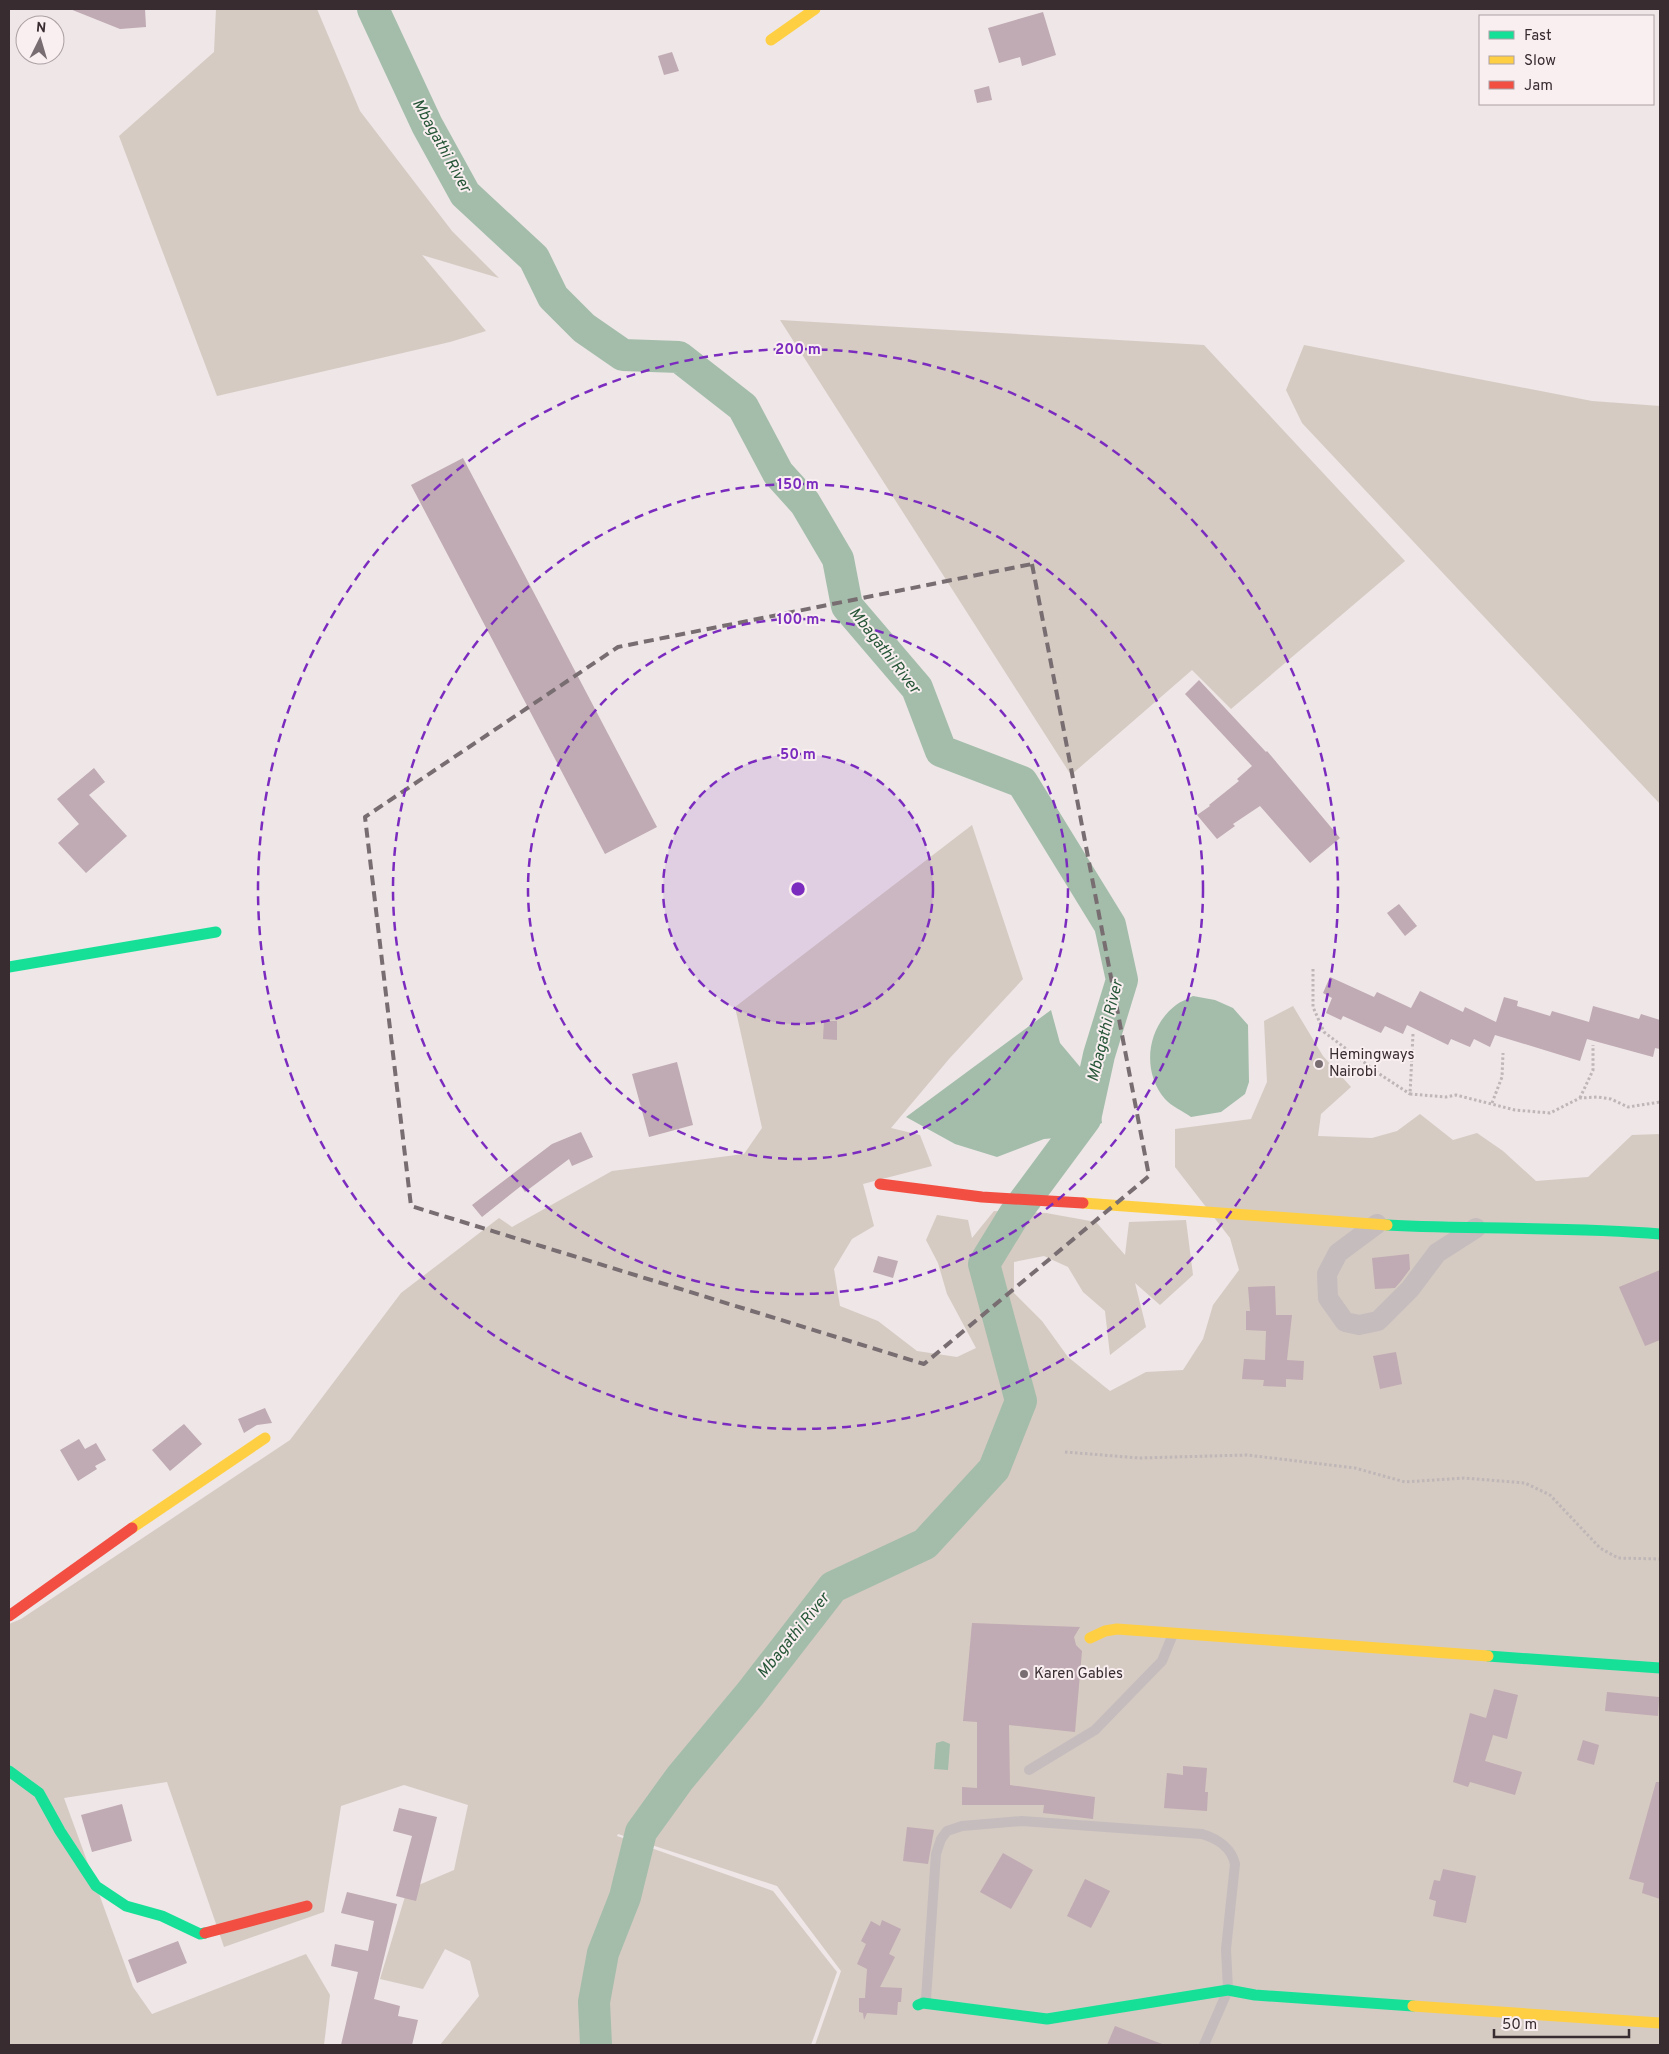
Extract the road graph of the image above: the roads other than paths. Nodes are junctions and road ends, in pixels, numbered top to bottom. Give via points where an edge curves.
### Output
1 (815, 9) edge
2 (772, 40) dead end
3 (216, 932) dead end
4 (9, 967) edge
5 (880, 1184) dead end
6 (1377, 1224) junction
7 (1476, 1228) junction
8 (1660, 1234) edge
9 (265, 1438) dead end
10 (9, 1616) edge
11 (1173, 1633) junction
12 (1090, 1638) dead end
13 (1660, 1668) edge
14 (1030, 1770) dead end
15 (9, 1771) edge
16 (307, 1906) dead end
17 (1228, 1990) junction
18 (921, 2004) joint
19 (1660, 2023) edge
20 (1204, 2045) edge

1 - 2 street
3 - 4 street
5 - 6 street via 982,1198
6 - 7 street
6 - 7 street via 1338,1253 1327,1274 1328,1298 1345,1322 1359,1325 1378,1321 1410,1289 1437,1253
7 - 8 street
9 - 10 street
11 - 12 street via 1117,1629
11 - 13 street
11 - 14 lane via 1162,1662 1095,1730
15 - 16 street via 40,1793 96,1886 126,1906 162,1916 200,1934
17 - 18 street via 1047,2019
17 - 18 lane via 1226,1949 1235,1864 1233,1854 1215,1838 1202,1834 1022,1822 962,1826 947,1831 940,1839 936,1854 926,1999
17 - 19 street via 1255,1995
17 - 20 lane

